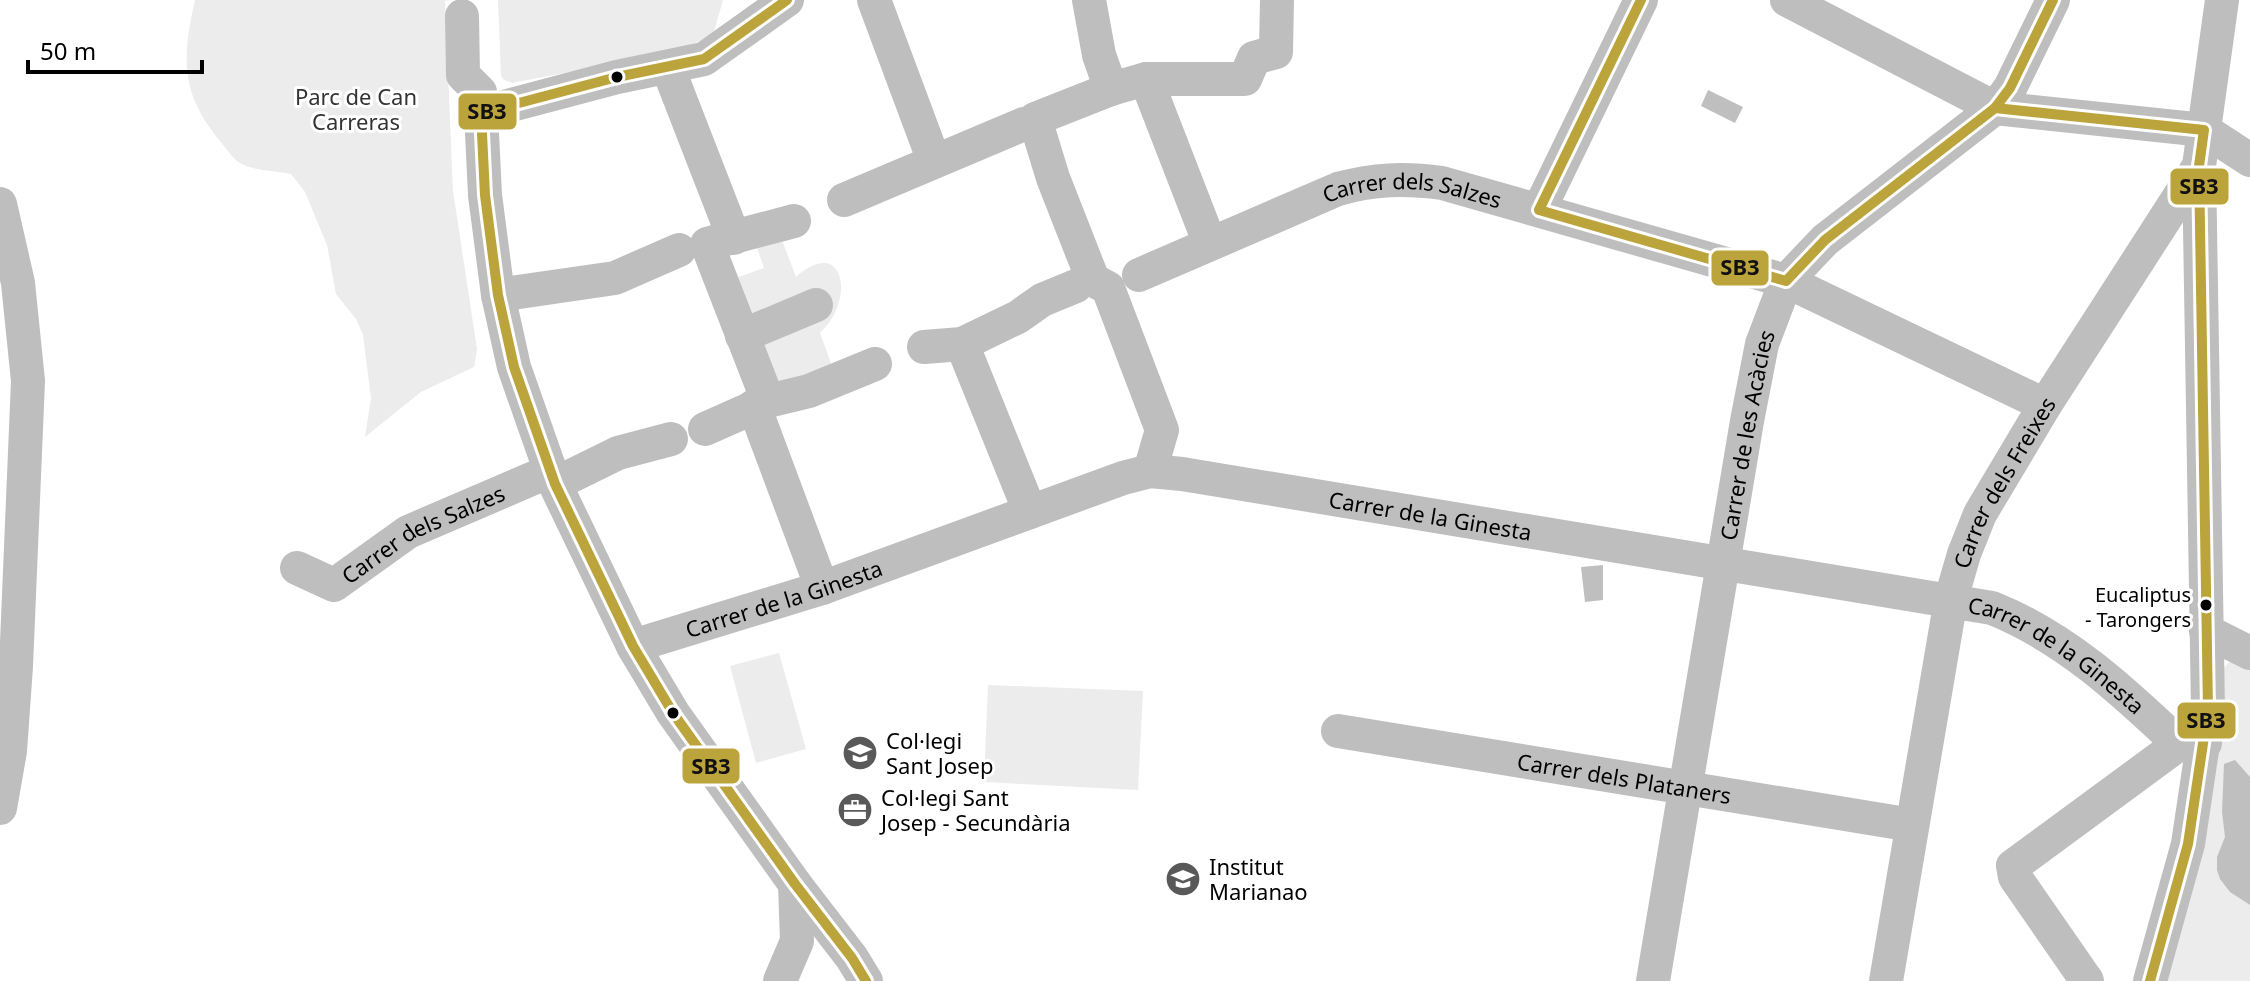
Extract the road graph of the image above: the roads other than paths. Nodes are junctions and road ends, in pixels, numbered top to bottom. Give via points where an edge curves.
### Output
1 (874, 0) edge
2 (1089, 0) edge
3 (1277, 0) edge
4 (1641, 0) edge
5 (1787, 0) edge
6 (2053, 0) edge
7 (2222, 0) edge
8 (782, 4) edge
9 (462, 16) dead end
10 (668, 68) junction
11 (1146, 79) junction
12 (1111, 89) junction
13 (1995, 108) junction
14 (481, 113) junction
15 (1030, 122) junction
16 (2204, 130) junction
17 (2250, 160) edge
18 (934, 161) junction
19 (2199, 166) junction
20 (844, 200) dead end
21 (0, 204) edge
22 (1539, 210) junction
23 (794, 221) dead end
24 (707, 244) junction
25 (1210, 244) junction
26 (1139, 275) dead end
27 (1786, 281) junction
28 (1076, 286) dead end
29 (498, 295) junction
30 (816, 305) dead end
31 (742, 336) junction
32 (962, 344) junction
33 (924, 347) dead end
34 (875, 364) dead end
35 (761, 404) junction
36 (2045, 405) junction
37 (705, 429) dead end
38 (671, 439) dead end
39 (1150, 471) junction
40 (552, 478) junction
41 (1030, 512) junction
42 (1724, 563) junction
43 (297, 568) dead end
44 (822, 588) junction
45 (1951, 599) junction
46 (2206, 631) junction
47 (633, 646) junction
48 (2250, 653) edge
49 (1338, 731) dead end
50 (2192, 744) junction
51 (4, 769) edge
52 (1686, 787) junction
53 (0, 808) edge
54 (1912, 825) junction
55 (795, 884) junction
56 (859, 969) edge
57 (780, 981) edge
58 (892, 981) edge
59 (1653, 981) edge
60 (1886, 981) edge
61 (2087, 981) edge
62 (2150, 981) edge

1 - 18 street
2 - 12 street
3 - 11 street via 1276,52 1254,58 1245,79
4 - 22 street
5 - 13 street
6 - 13 street, Carrer de les Acàcies
7 - 16 street
8 - 10 street via 704,59
9 - 14 street via 463,75 480,92
10 - 14 street
10 - 24 street
11 - 12 street
11 - 25 street
12 - 15 street
13 - 16 street
13 - 27 street, Carrer de les Acàcies via 1825,240
14 - 29 street
15 - 18 street
15 - 39 street via 1093,280 1108,288 1162,430
16 - 17 street
16 - 19 street
18 - 20 street
19 - 36 street, Carrer dels Freixes
19 - 46 street
21 - 51 street via 18,283 28,381 16,666
22 - 25 street, Carrer dels Salzes via 1442,183 1387,178 1338,189
22 - 27 street, Carrer dels Salzes
23 - 24 street
24 - 29 street via 615,278
24 - 31 street
25 - 26 street, Carrer dels Salzes
27 - 36 street, Carrer dels Salzes
27 - 42 street, Carrer de les Acàcies via 1762,344
28 - 32 street
29 - 40 street via 514,367
30 - 31 street
31 - 35 street
32 - 33 street
32 - 41 street
34 - 35 street
35 - 37 street
35 - 44 street
36 - 45 street, Carrer dels Freixes via 1980,514
38 - 40 street, Carrer dels Salzes
39 - 41 street, Carrer de la Ginesta
39 - 42 street, Carrer de la Ginesta
40 - 43 street, Carrer dels Salzes via 408,532 334,585
40 - 47 street
41 - 44 street, Carrer de la Ginesta
42 - 45 street, Carrer de la Ginesta
42 - 52 street, Carrer de les Acàcies
44 - 47 street, Carrer de la Ginesta
45 - 50 street, Carrer de la Ginesta via 1992,608 2037,629
45 - 54 street, Carrer dels Freixes
46 - 48 street
46 - 50 street via 2208,710
47 - 55 street via 673,713
49 - 52 street, Carrer dels Plataners
50 - 61 street via 2013,866 2015,877
50 - 62 street via 2188,844
51 - 53 street
52 - 54 street, Carrer dels Plataners
52 - 59 street, Carrer de les Acàcies
54 - 60 street, Carrer dels Freixes
55 - 56 street
55 - 57 street via 797,941
56 - 58 street

